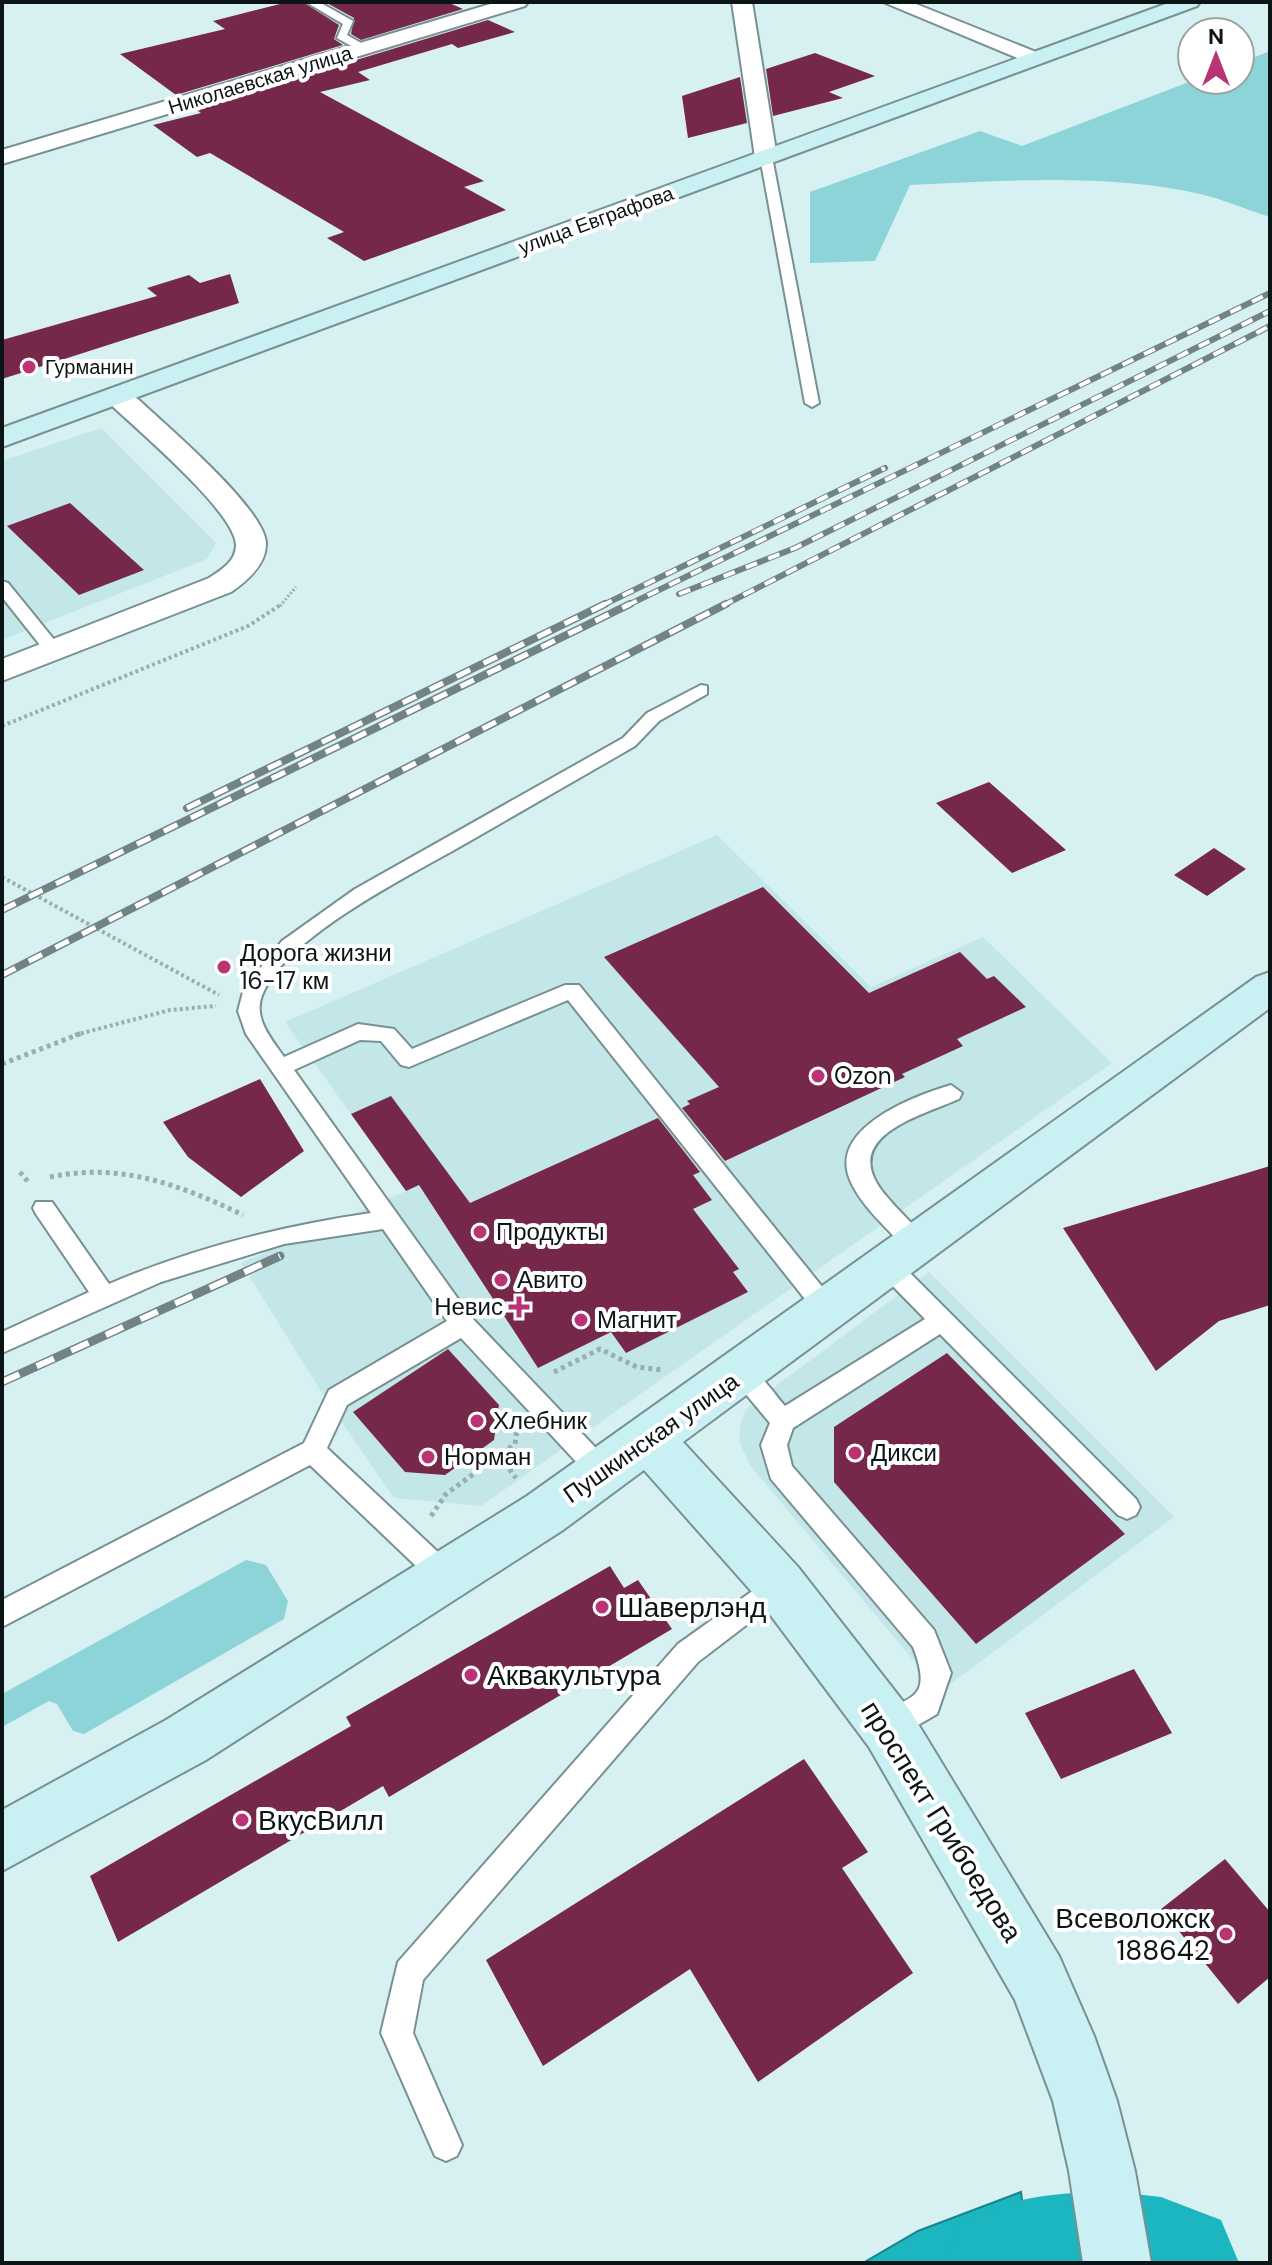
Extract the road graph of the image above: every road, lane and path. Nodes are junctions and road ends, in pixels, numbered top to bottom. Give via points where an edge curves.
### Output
1 (329, 2) edge
2 (518, 2) edge
3 (742, 2) edge
4 (893, 2) edge
5 (1190, 2) edge
6 (314, 4) edge
7 (364, 49) junction
8 (1034, 58) junction
9 (2, 157) edge
10 (766, 157) junction
11 (118, 396) junction
12 (812, 403) dead end
13 (2, 438) edge
14 (2, 586) edge
15 (296, 587) dead end
16 (54, 651) junction
17 (2, 671) edge
18 (701, 690) dead end
19 (2, 726) edge
20 (2, 877) edge
21 (1270, 987) edge
22 (248, 1011) junction
23 (2, 1064) edge
24 (281, 1067) junction
25 (951, 1093) dead end
26 (20, 1172) dead end
27 (44, 1208) dead end
28 (389, 1219) junction
29 (284, 1235) junction
30 (903, 1256) junction
31 (104, 1296) junction
32 (828, 1311) junction
33 (942, 1320) junction
34 (463, 1324) junction
35 (594, 1341) dead end
36 (2, 1343) edge
37 (600, 1349) junction
38 (679, 1372) dead end
39 (741, 1374) junction
40 (523, 1387) junction
41 (783, 1421) junction
42 (649, 1440) junction
43 (313, 1451) junction
44 (500, 1456) dead end
45 (603, 1473) junction
46 (522, 1485) dead end
47 (1127, 1507) dead end
48 (447, 1578) junction
49 (779, 1584) junction
50 (2, 1614) edge
51 (889, 1728) junction
52 (2, 1842) edge
53 (446, 2145) dead end
54 (1117, 2263) edge

1 - 6 lane
2 - 7 street, Николаевская улица
3 - 10 street
4 - 8 street
5 - 8 street, улица Евграфова
6 - 7 lane via 349,23 341,36
7 - 9 street, Николаевская улица
8 - 10 street, улица Евграфова
10 - 11 street, улица Евграфова
10 - 12 lane
11 - 13 street, улица Евграфова
11 - 16 street via 245,522 251,553 241,571 220,585
14 - 16 lane
15 - 19 path via 279,608 248,626
16 - 17 street
18 - 22 lane via 653,717 629,742 362,894 289,946 254,988
20 - 22 path
21 - 30 street, Пушкинская улица
22 - 23 path via 210,1005 158,1013 28,1051
22 - 24 lane via 256,1034
24 - 28 lane
24 - 32 lane via 358,1032 387,1034 409,1059 572,990
25 - 30 lane via 871,1132 857,1153 860,1179
26 - 29 path via 28,1184 72,1170 168,1182
27 - 31 lane
28 - 29 lane
28 - 34 lane
29 - 31 lane via 155,1274
30 - 32 street, Пушкинская улица
30 - 33 lane
31 - 36 lane
32 - 39 street, Пушкинская улица
33 - 41 lane
33 - 47 lane
34 - 40 lane
34 - 43 lane via 338,1398
35 - 37 path
37 - 38 path via 637,1367
37 - 40 path
39 - 41 lane
39 - 42 street, Пушкинская улица
40 - 45 lane
41 - 51 lane via 774,1445 780,1471 924,1639 937,1673 927,1704
42 - 45 street, Пушкинская улица
42 - 49 street, проспект Грибоедова
43 - 48 lane
43 - 50 lane
44 - 46 path
45 - 48 street, Пушкинская улица
48 - 52 street, Пушкинская улица via 186,1740
49 - 51 street, проспект Грибоедова
49 - 53 lane via 688,1653 409,1973 397,2033
51 - 54 street, проспект Грибоедова via 1037,1978 1063,2036 1102,2171

